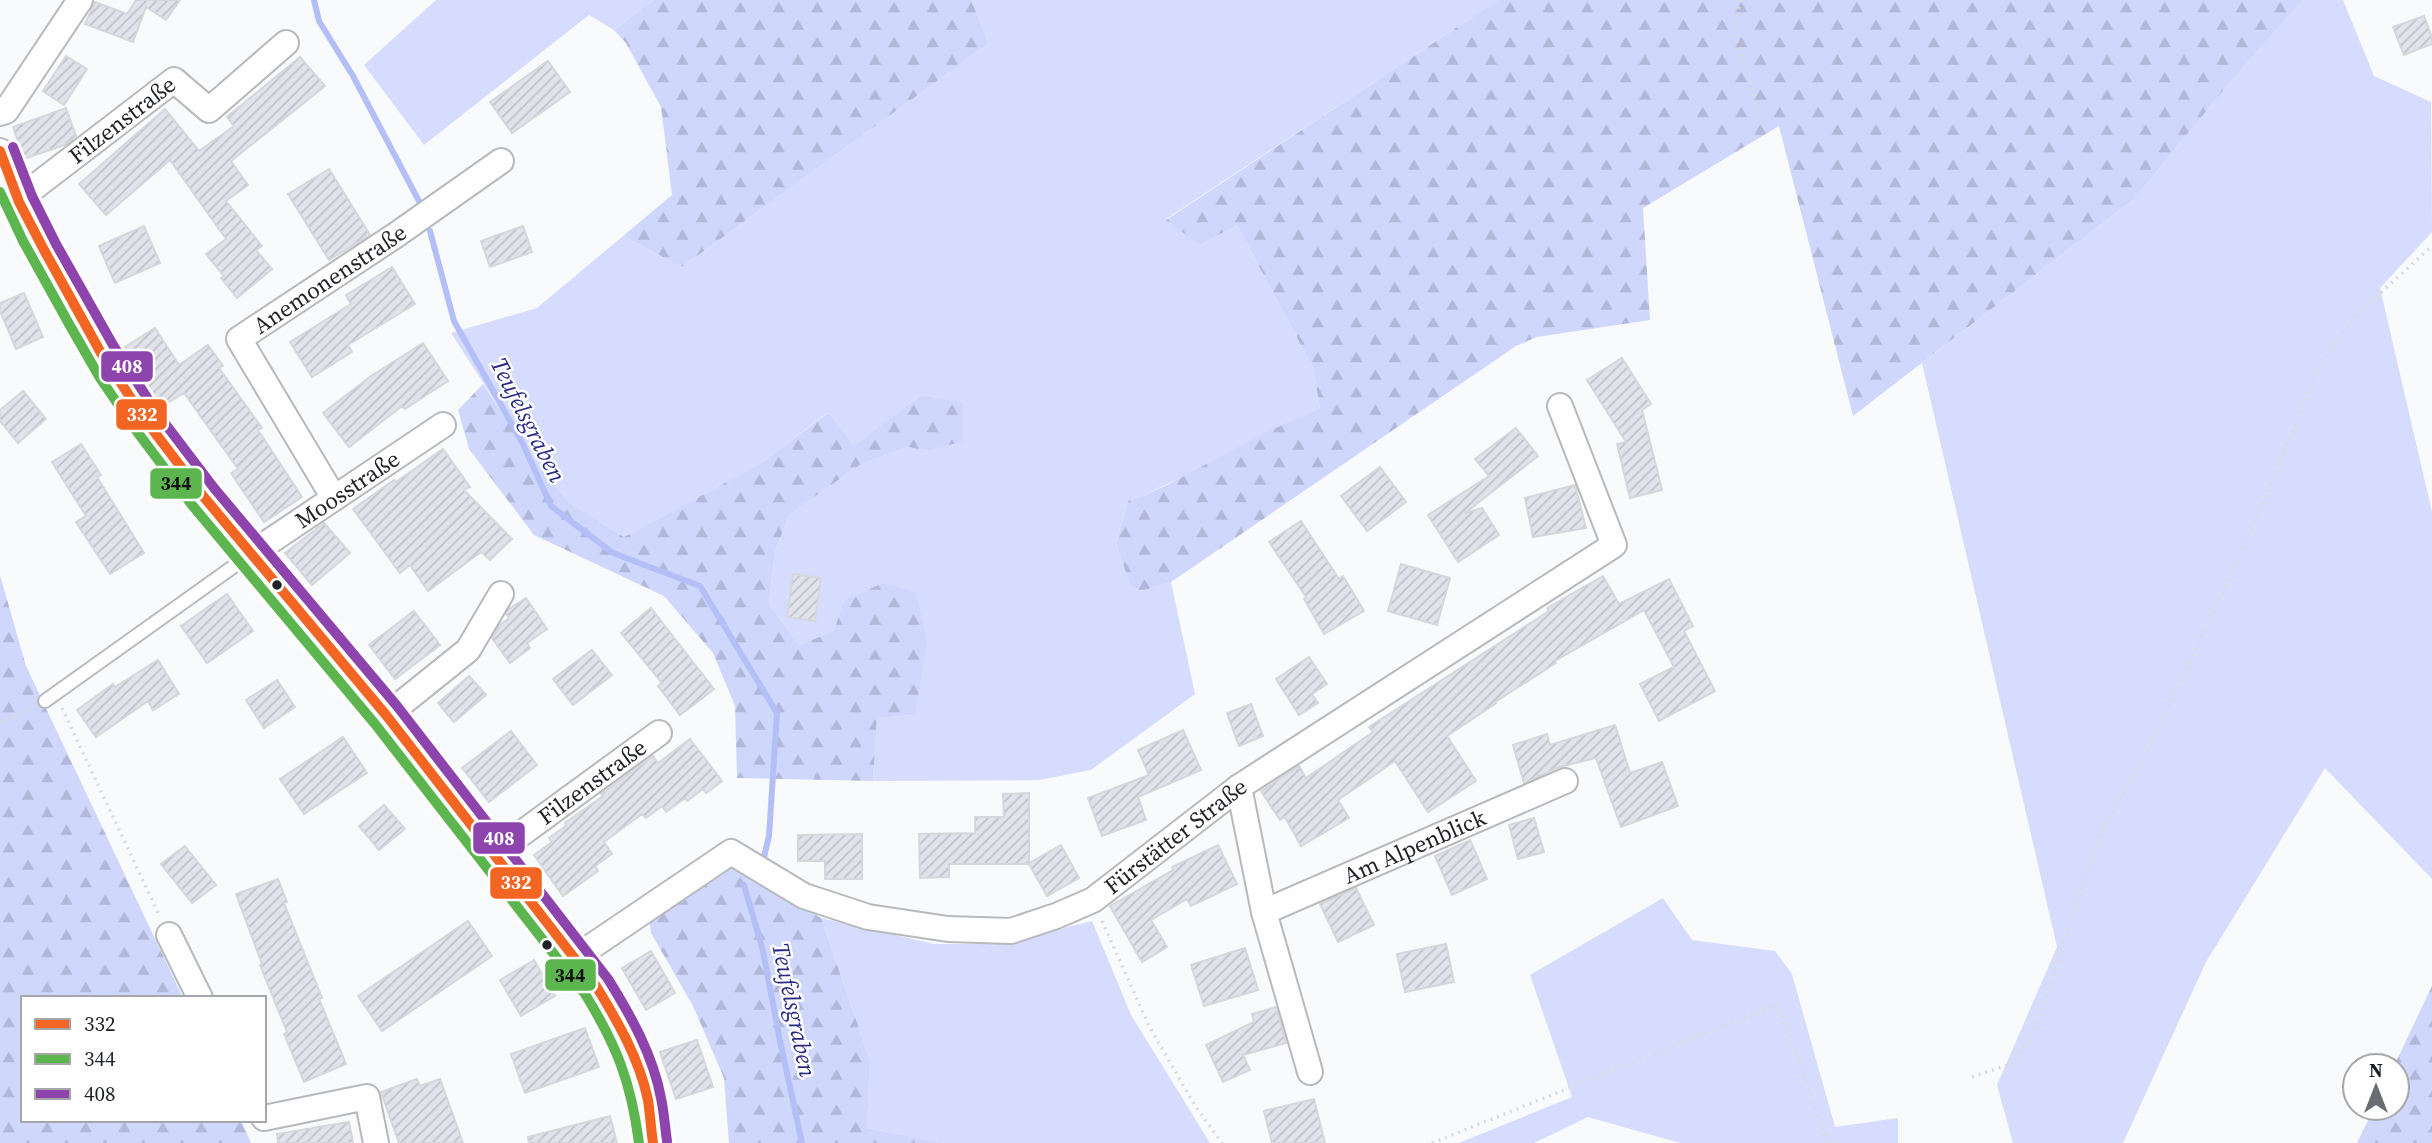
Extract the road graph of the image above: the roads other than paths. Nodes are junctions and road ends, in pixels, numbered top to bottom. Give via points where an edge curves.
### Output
1 (80, 0) edge
2 (286, 43) dead end
3 (0, 113) edge
4 (0, 151) edge
5 (501, 161) dead end
6 (19, 199) junction
7 (1560, 406) dead end
8 (443, 425) dead end
9 (334, 498) junction
10 (251, 554) junction
11 (501, 594) dead end
12 (50, 697) road end
13 (386, 716) junction
14 (659, 733) dead end
15 (1566, 781) dead end
16 (1239, 787) junction
17 (492, 855) junction
18 (1264, 912) junction
19 (169, 934) road end
20 (576, 957) junction
21 (199, 996) edge
22 (1310, 1072) dead end
23 (266, 1118) edge
24 (376, 1143) edge
25 (653, 1143) edge

1 - 3 street via 6,111
2 - 6 street, Filzenstraße via 209,110 174,80
4 - 6 street
5 - 9 street, Anemonenstraße via 239,339
6 - 10 street via 89,332 145,420
7 - 16 street, Fürstätter Straße via 1614,545
8 - 9 street, Moosstraße
9 - 10 street, Moosstraße
10 - 12 lane
10 - 13 street
11 - 13 street via 468,650
13 - 17 street
14 - 17 street, Filzenstraße
15 - 18 street, Am Alpenblick
16 - 18 street
16 - 20 street, Fürstätter Straße via 1093,900 1011,931 948,929 868,916 804,896 731,852
17 - 20 street
18 - 22 street
19 - 21 street
20 - 25 street via 594,979 635,1059
23 - 24 street via 367,1097

